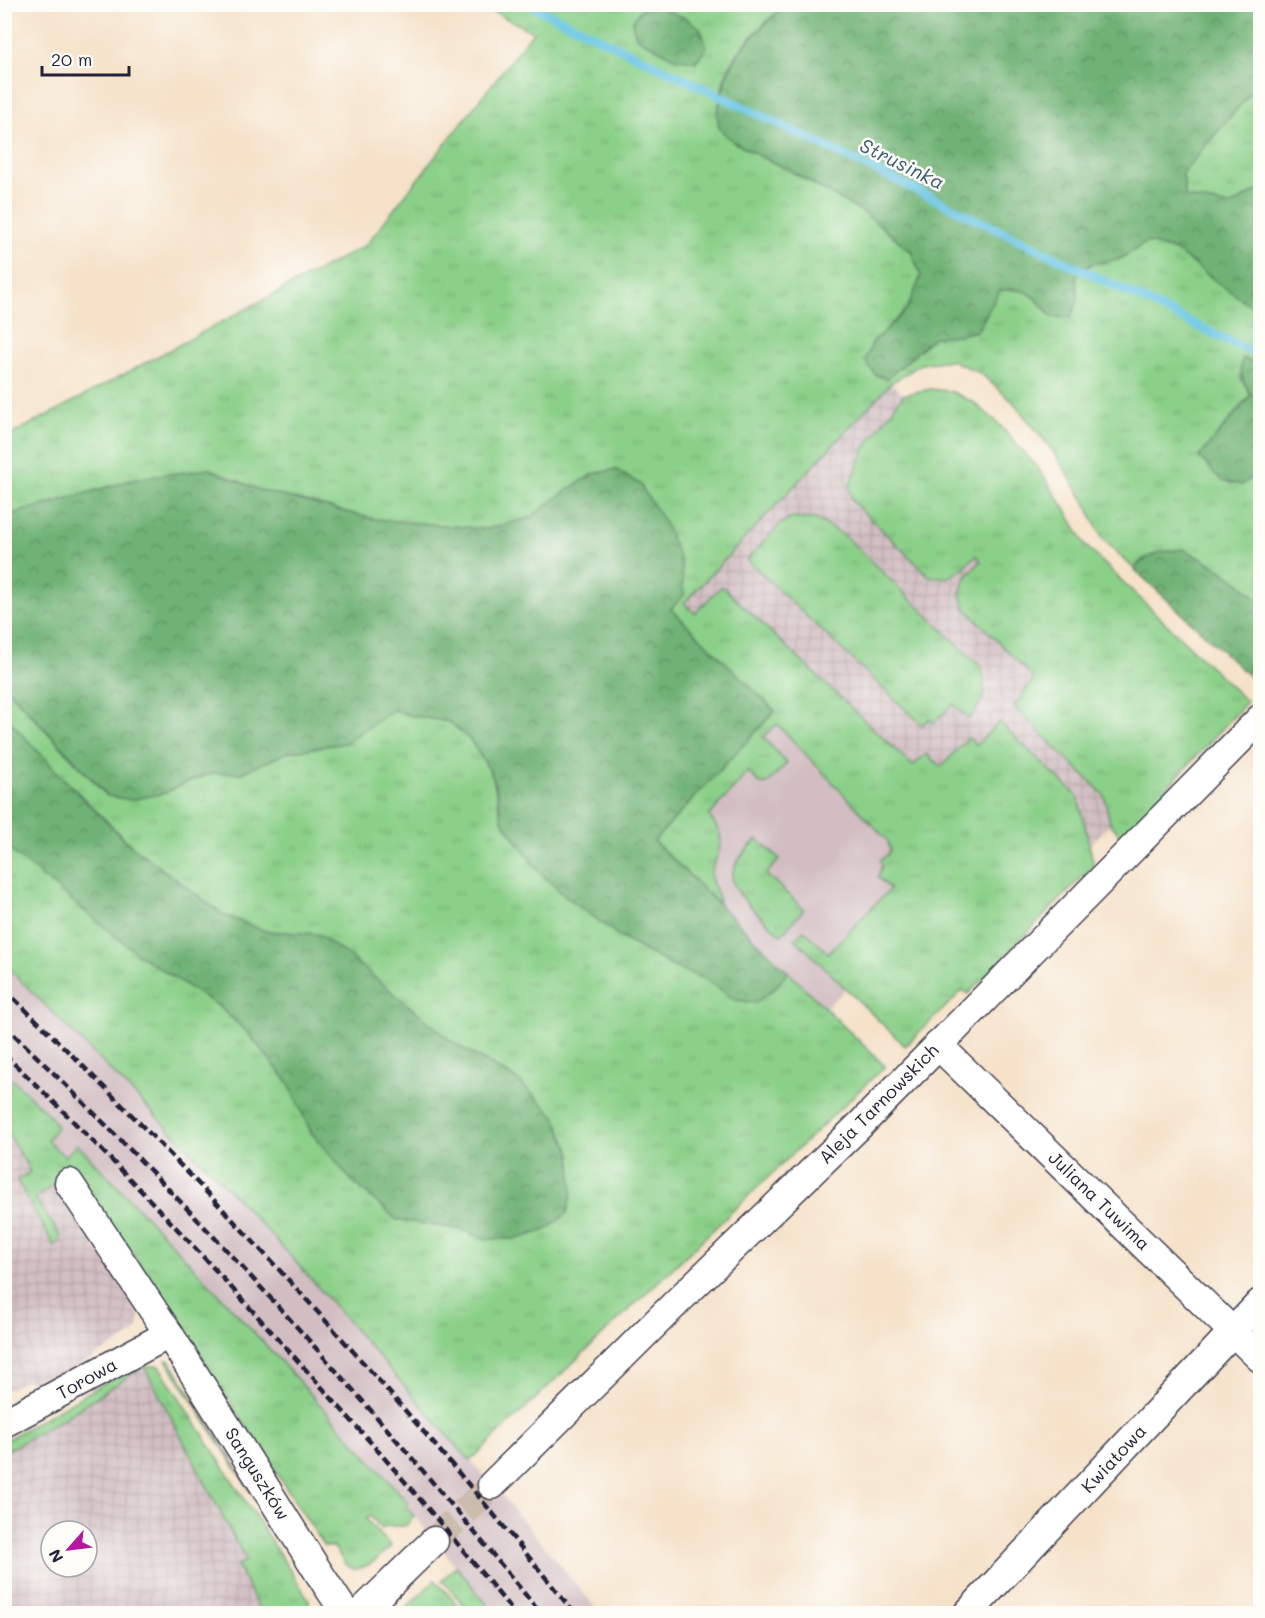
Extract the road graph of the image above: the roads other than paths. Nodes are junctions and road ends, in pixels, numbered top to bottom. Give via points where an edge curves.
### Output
1 (1260, 719) edge
2 (938, 1045) junction
3 (69, 1182) dead end
4 (1260, 1304) edge
5 (1234, 1332) junction
6 (169, 1334) junction
7 (1260, 1358) edge
8 (4, 1423) edge
9 (492, 1485) tunnel mouth
10 (434, 1541) tunnel mouth
11 (346, 1614) edge
12 (359, 1614) edge
13 (967, 1614) edge

1 - 2 street, Aleja Tarnowskich
2 - 5 street, Juliana Tuwima
2 - 9 street, Aleja Tarnowskich
3 - 6 street, Sanguszków
4 - 5 street, Kwiatowa
5 - 7 street, Juliana Tuwima
5 - 13 street, Kwiatowa
6 - 8 street, Torowa
6 - 11 street, Sanguszków
10 - 12 street

